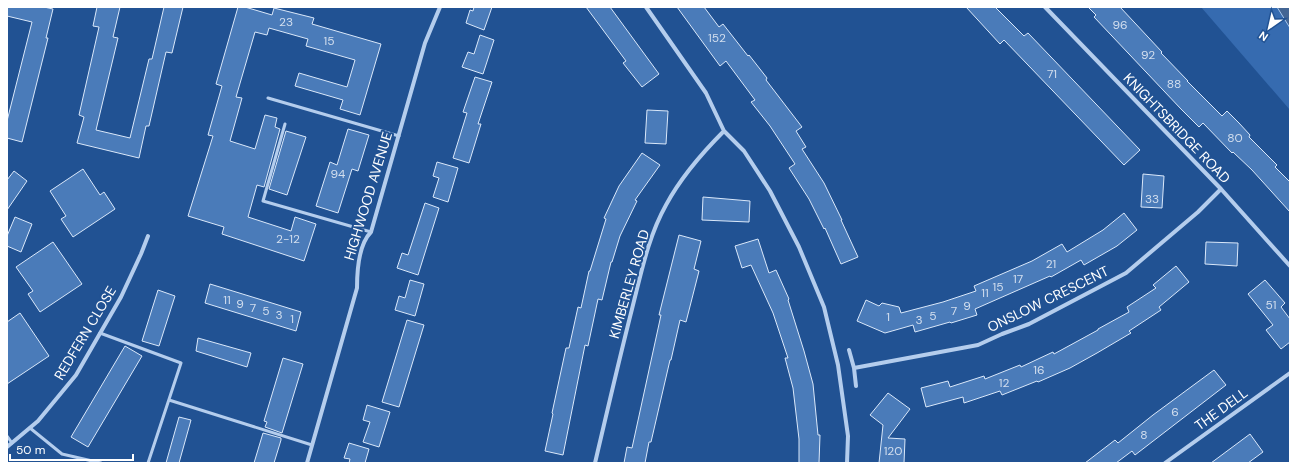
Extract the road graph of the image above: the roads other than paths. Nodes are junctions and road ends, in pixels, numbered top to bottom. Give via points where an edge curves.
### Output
1 (440, 7) edge
2 (646, 7) edge
3 (1046, 7) edge
4 (268, 98) dead end
5 (285, 124) dead end
6 (724, 131) junction
7 (399, 136) junction
8 (1221, 189) junction
9 (371, 232) junction
10 (148, 236) dead end
11 (1290, 266) edge
12 (100, 333) junction
13 (849, 350) dead end
14 (854, 368) junction
15 (1290, 373) edge
16 (856, 386) dead end
17 (169, 400) junction
18 (30, 428) junction
19 (7, 436) edge
20 (12, 443) junction
21 (312, 445) junction
22 (7, 447) edge
23 (101, 463) edge
24 (148, 463) edge
25 (307, 463) edge
26 (595, 463) edge
27 (847, 463) edge
28 (1166, 463) edge

1 - 7 street, HIGHWOOD AVENUE via 425,43
2 - 6 street via 706,93
3 - 8 street, KNIGHTSBRIDGE ROAD
4 - 7 lane
5 - 9 lane via 263,201
6 - 26 street, KIMBERLEY ROAD via 684,176 666,205 648,246
6 - 27 street via 744,151 770,191 799,247 824,307 838,365 848,436
7 - 9 street, HIGHWOOD AVENUE
8 - 11 street, KNIGHTSBRIDGE ROAD
8 - 14 street, ONSLOW CRESCENT via 1126,273 1029,324 978,345
9 - 21 street, HIGHWOOD AVENUE via 365,238 357,269 357,288
10 - 12 street, REDFERN CLOSE via 122,297
12 - 17 lane via 181,363
12 - 18 street, REDFERN CLOSE via 76,375
13 - 14 street
14 - 16 street
15 - 28 street, THE DELL
17 - 21 lane
17 - 24 lane
18 - 20 street, REDFERN CLOSE
18 - 23 lane via 62,454
19 - 20 lane
20 - 22 street, REDFERN CLOSE
21 - 25 street, HIGHWOOD AVENUE

